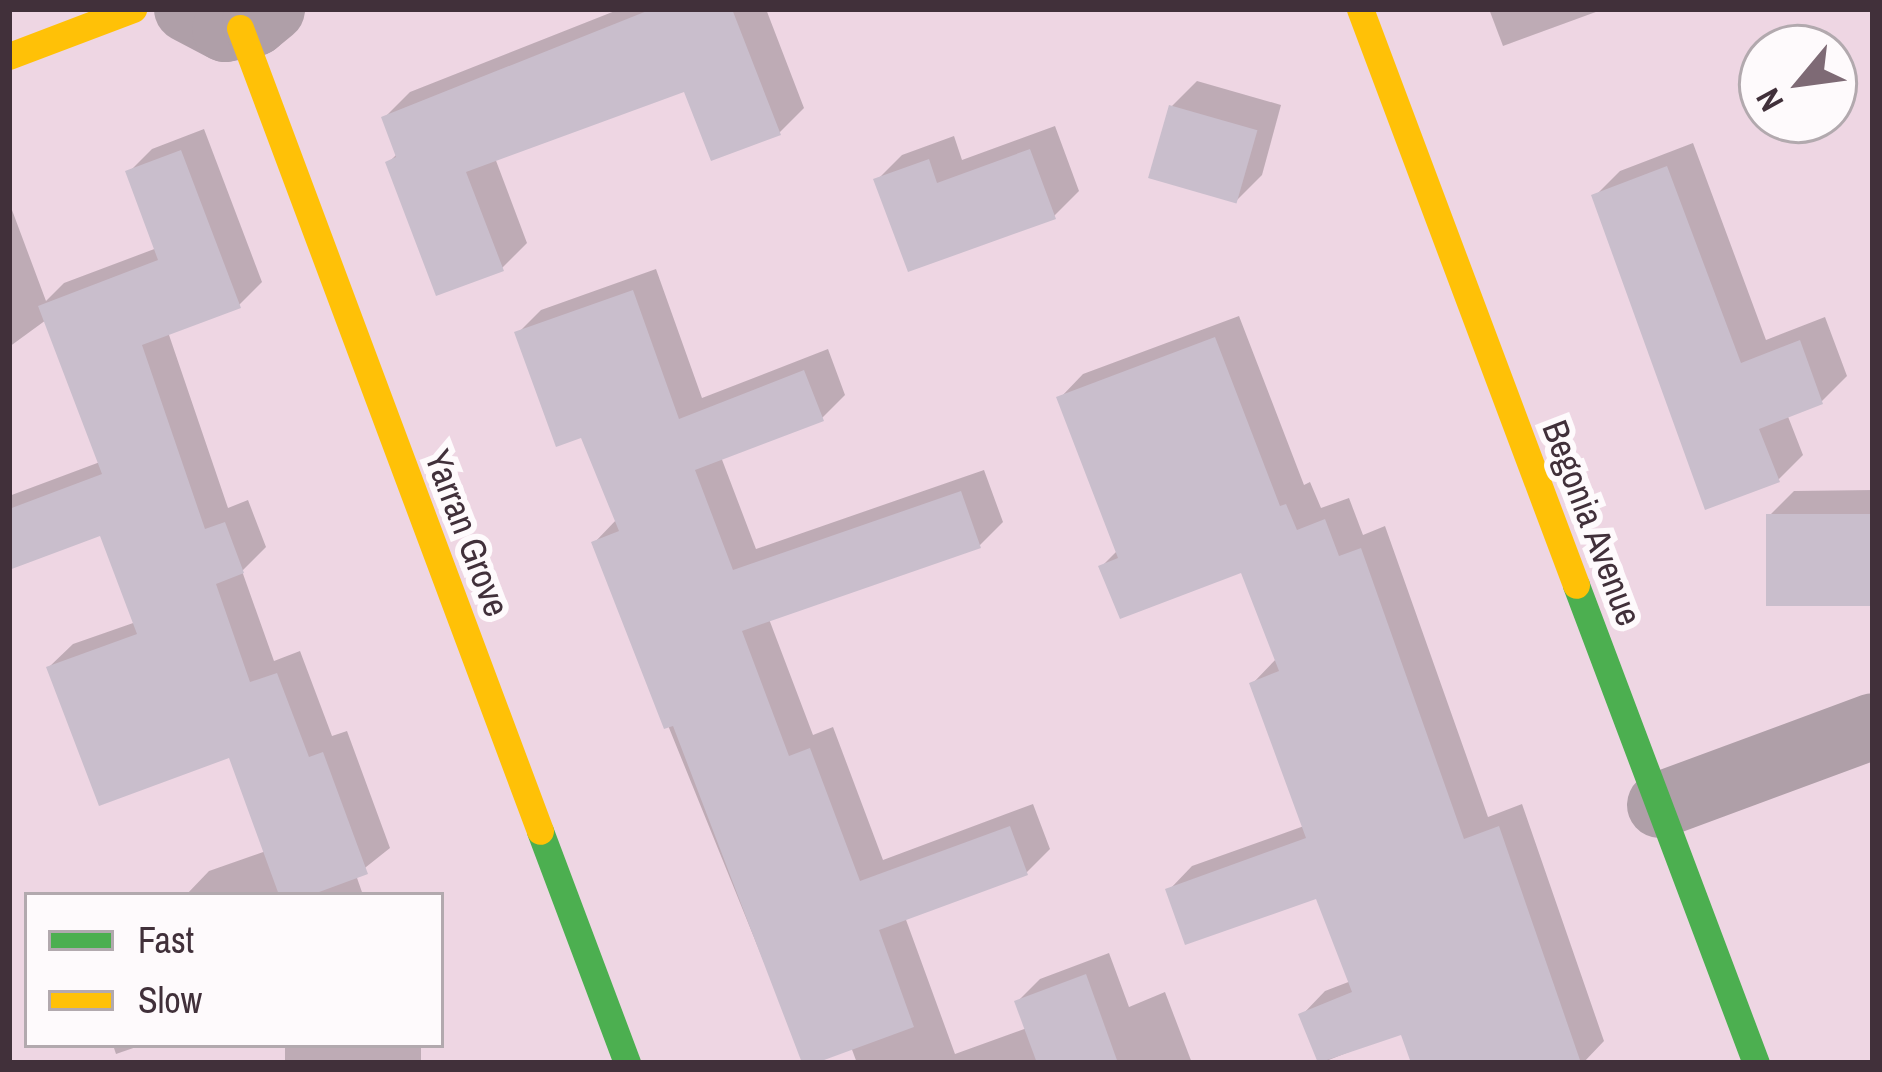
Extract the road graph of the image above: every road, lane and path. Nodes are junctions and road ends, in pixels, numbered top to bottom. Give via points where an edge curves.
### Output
1 (133, 9) edge
2 (1360, 9) edge
3 (233, 15) edge
4 (9, 56) edge
5 (1873, 726) edge
6 (1660, 805) junction
7 (627, 1063) edge
8 (1756, 1063) edge

1 - 4 street
2 - 6 street, Begonia Avenue
3 - 7 street, Yarran Grove
5 - 6 street
6 - 8 street, Begonia Avenue

